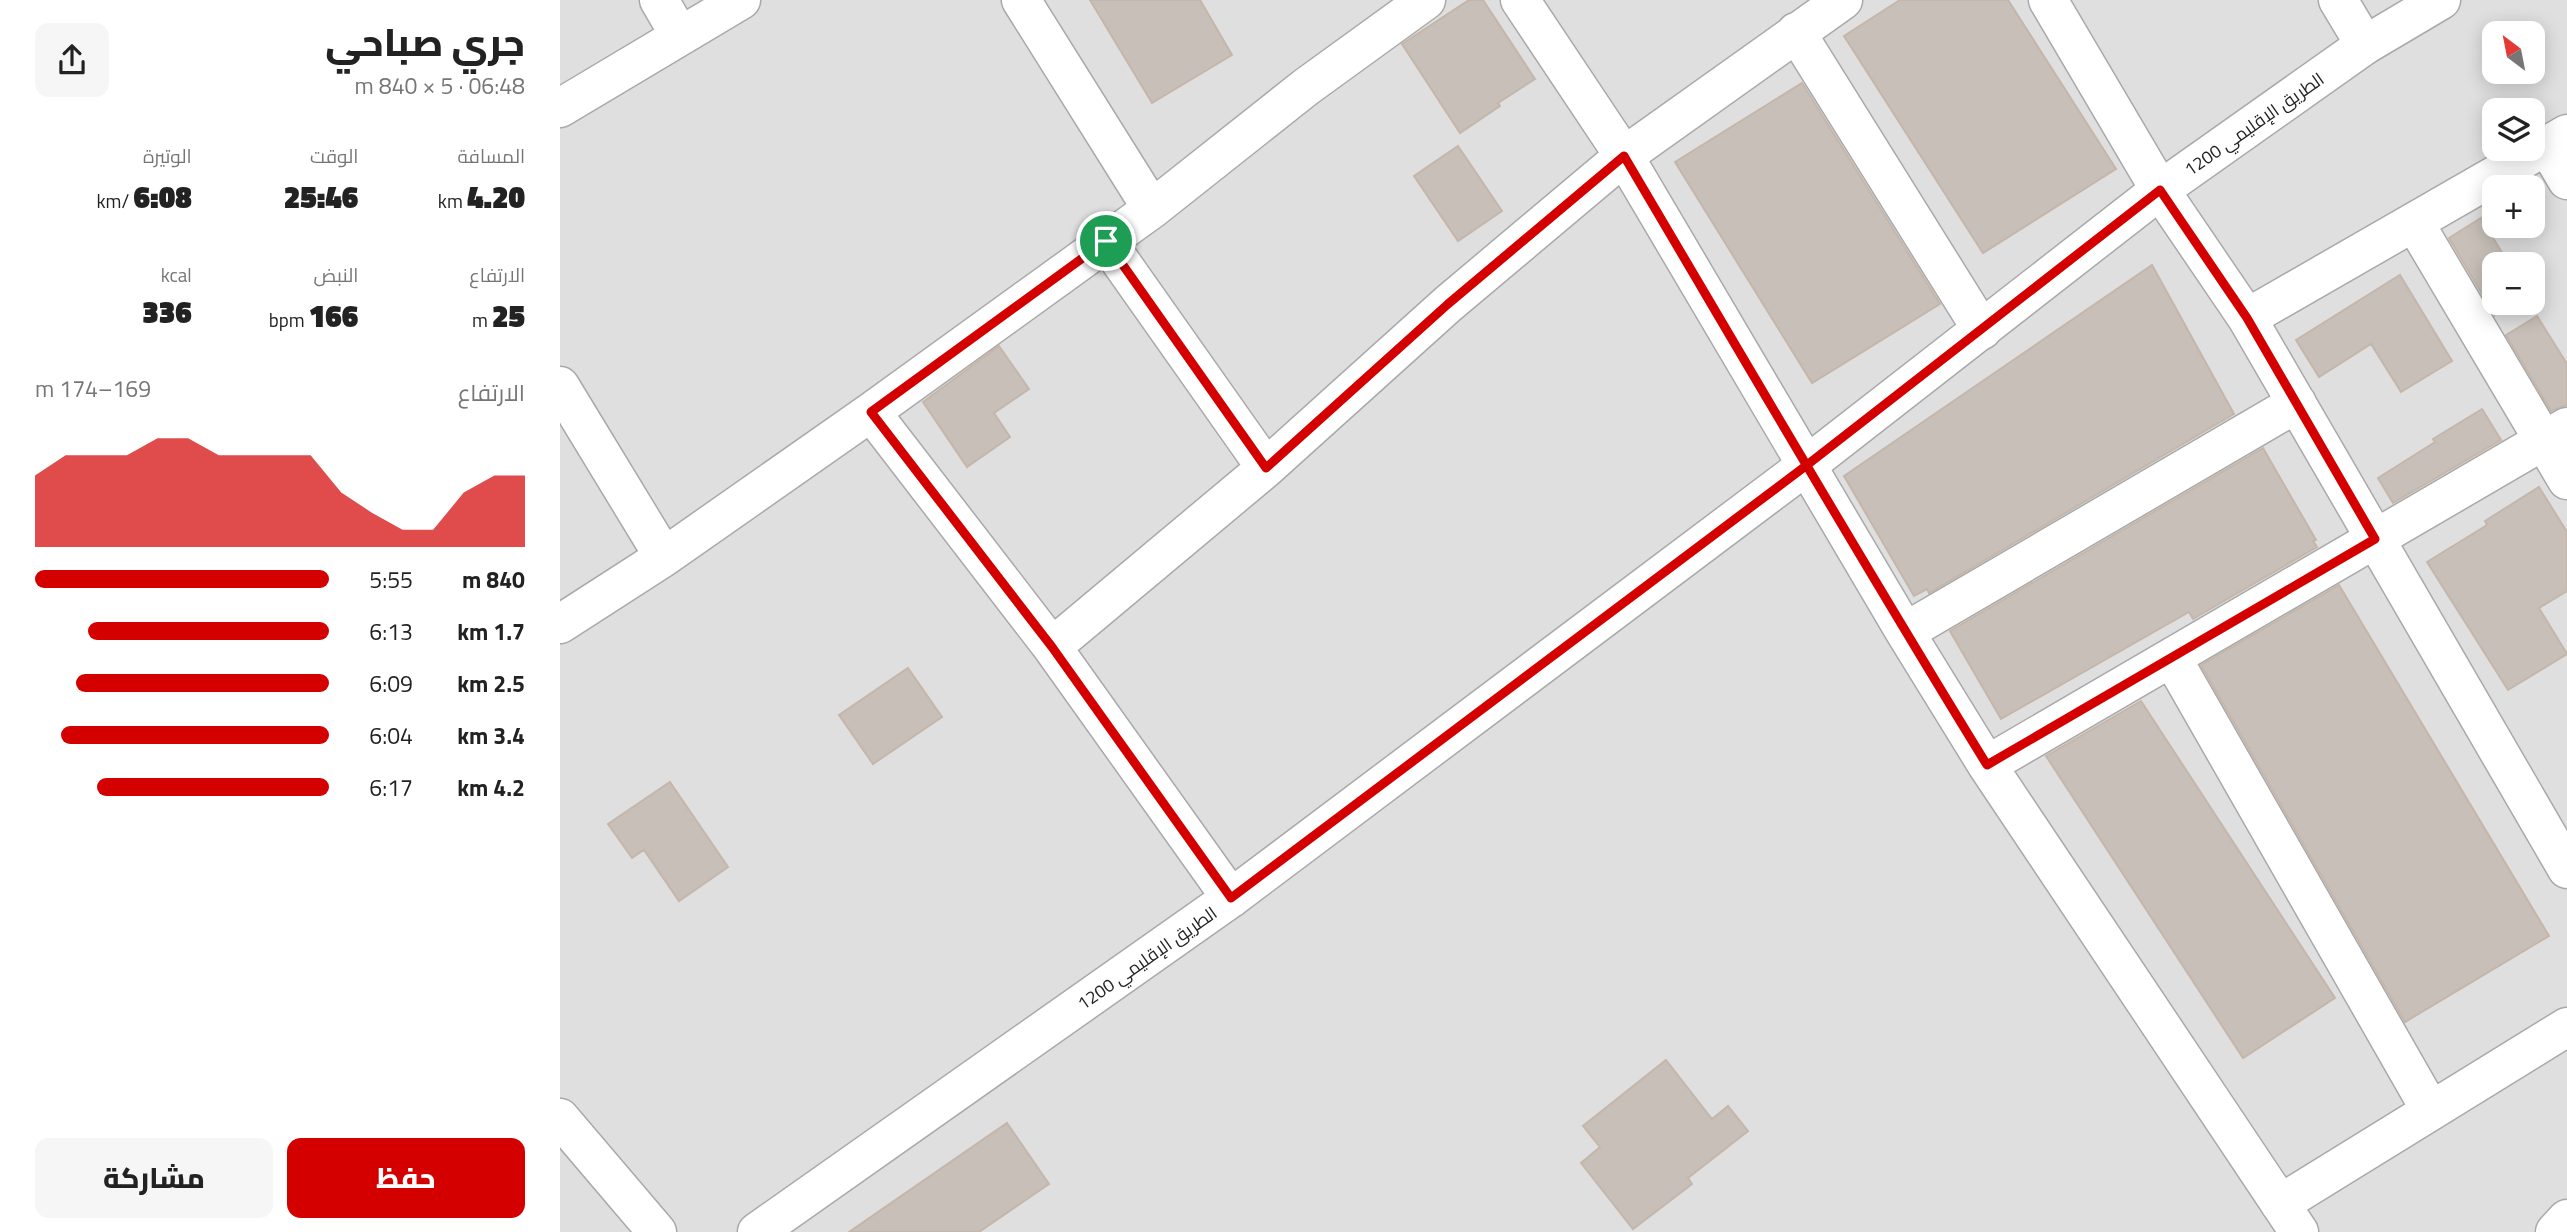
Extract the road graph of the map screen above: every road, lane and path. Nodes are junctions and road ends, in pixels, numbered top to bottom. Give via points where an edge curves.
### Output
1 (659, 0) edge
2 (741, 0) edge
3 (1021, 0) edge
4 (1426, 0) edge
5 (1520, 0) edge
6 (1843, 0) edge
7 (2048, 0) edge
8 (2338, 0) edge
9 (2441, 0) edge
10 (1796, 32) junction
11 (680, 36) junction
12 (2365, 45) junction
13 (560, 108) edge
14 (2557, 140) edge
15 (1624, 156) junction
16 (2567, 180) edge
17 (2160, 190) junction
18 (1152, 209) junction
19 (2414, 222) junction
20 (1106, 241) junction
21 (2247, 318) junction
22 (1982, 330) junction
23 (560, 386) edge
24 (2297, 403) junction
25 (871, 412) junction
26 (2556, 434) edge
27 (1807, 465) junction
28 (1266, 468) junction
29 (2567, 480) edge
30 (2375, 539) junction
31 (664, 556) junction
32 (560, 624) edge
33 (1905, 632) junction
34 (1052, 647) junction
35 (2172, 658) junction
36 (1987, 765) junction
37 (2567, 869) edge
38 (1231, 898) junction
39 (2567, 1027) edge
40 (2431, 1111) junction
41 (560, 1118) edge
42 (2289, 1218) edge
43 (2567, 1219) edge
44 (657, 1232) edge
45 (757, 1232) edge
46 (2555, 1232) edge

1 - 11 street
2 - 11 street
3 - 18 street
4 - 18 street via 1306,87
5 - 15 street
6 - 10 street
7 - 17 street
8 - 12 street
9 - 12 street, الطريق الإقليمي 1200
10 - 15 street
10 - 22 street
11 - 13 street
12 - 17 street, الطريق الإقليمي 1200
14 - 16 street
14 - 19 street
15 - 27 street
15 - 28 street via 1448,304
17 - 21 street
17 - 22 street, الطريق الإقليمي 1200
18 - 20 street
19 - 21 street
19 - 26 street
20 - 25 street
20 - 28 street
21 - 24 street
22 - 27 street, الطريق الإقليمي 1200
23 - 31 street
24 - 30 street
24 - 33 street
25 - 31 street
25 - 34 street
26 - 29 street
26 - 30 street
27 - 33 street
27 - 38 street, الطريق الإقليمي 1200
28 - 34 street
30 - 35 street
30 - 37 street
31 - 32 street
33 - 36 street
34 - 38 street
35 - 36 street
35 - 40 street
36 - 42 street
38 - 45 street, الطريق الإقليمي 1200
39 - 40 street
40 - 42 street
41 - 44 street
43 - 46 street

